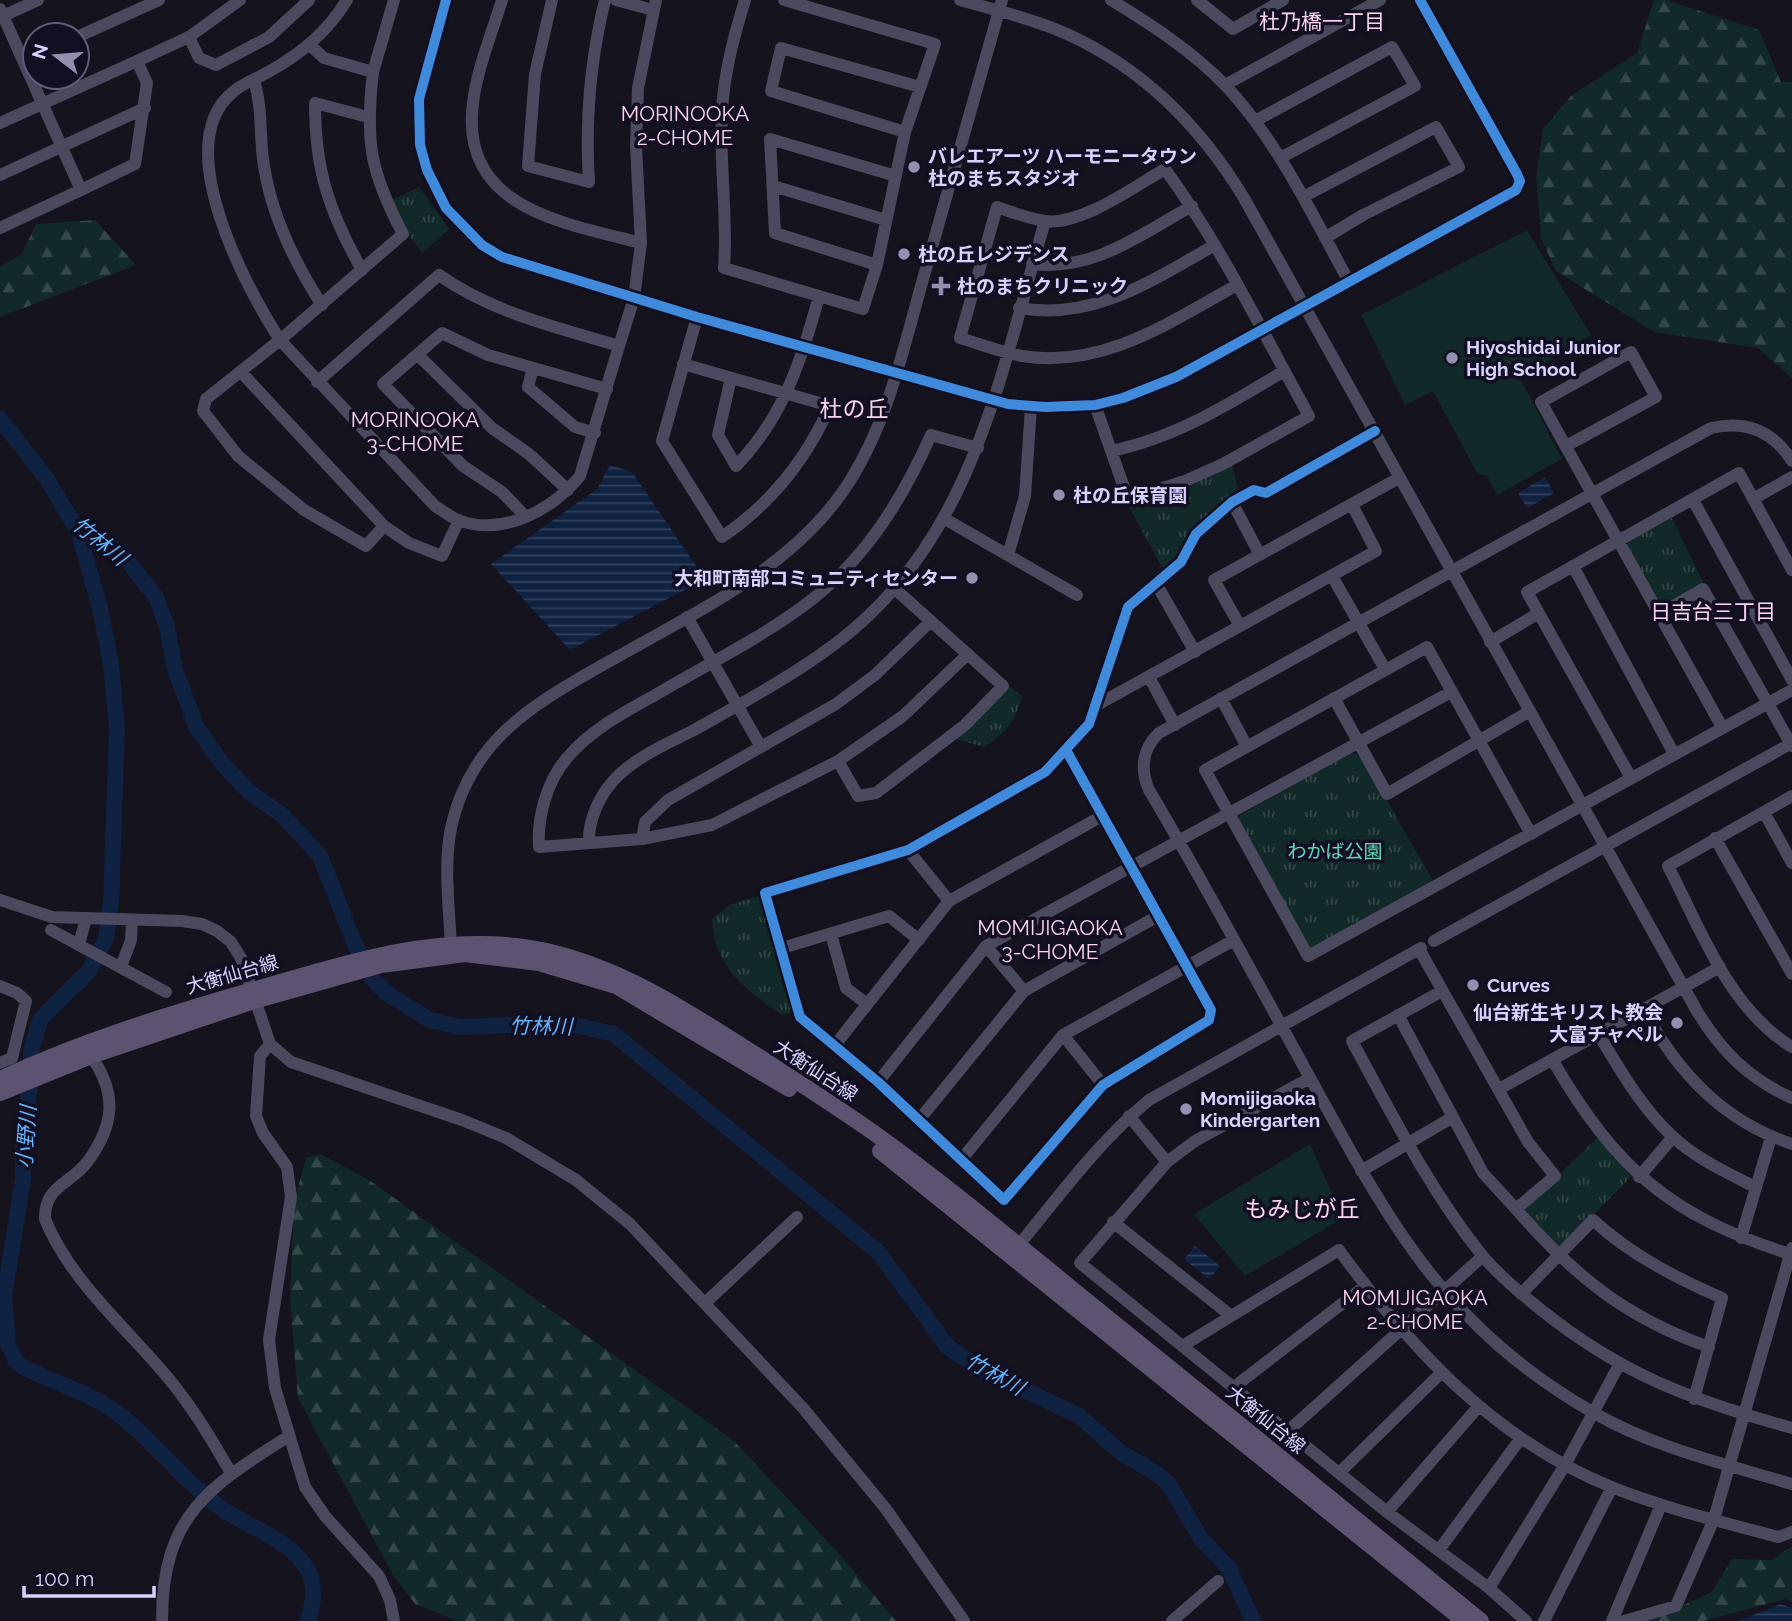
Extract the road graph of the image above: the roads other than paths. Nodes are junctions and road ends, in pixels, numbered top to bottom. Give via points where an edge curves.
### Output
1 (38, 0) edge
2 (159, 0) edge
3 (240, 0) edge
4 (309, 0) edge
5 (347, 0) edge
6 (394, 0) edge
7 (446, 0) edge
8 (502, 0) edge
9 (552, 0) edge
10 (605, 0) edge
11 (616, 0) edge
12 (745, 0) edge
13 (784, 0) edge
14 (960, 0) edge
15 (1111, 0) edge
16 (1197, 0) edge
17 (1283, 0) edge
18 (1420, 0) edge
19 (1372, 2) edge
20 (654, 5) edge
21 (1001, 6) edge
22 (2, 13) edge
23 (91, 31) edge
24 (189, 37) junction
25 (21, 46) edge
26 (310, 46) junction
27 (137, 61) junction
28 (373, 72) junction
29 (254, 80) junction
30 (1225, 85) junction
31 (920, 87) junction
32 (38, 91) edge
33 (42, 103) junction
34 (145, 108) junction
35 (368, 117) junction
36 (1255, 121) junction
37 (0, 123) edge
38 (905, 132) junction
39 (61, 147) junction
40 (1280, 158) junction
41 (0, 176) edge
42 (896, 176) junction
43 (773, 186) junction
44 (81, 190) junction
45 (1303, 197) junction
46 (1192, 206) junction
47 (886, 220) junction
48 (1045, 221) junction
49 (0, 228) edge
50 (1325, 237) junction
51 (641, 243) junction
52 (1215, 245) junction
53 (1032, 264) junction
54 (877, 265) junction
55 (362, 270) junction
56 (1348, 280) junction
57 (1237, 285) junction
58 (820, 296) junction
59 (634, 298) junction
60 (322, 305) junction
61 (1305, 306) junction
62 (1019, 308) junction
63 (697, 317) junction
64 (1261, 329) junction
65 (280, 340) junction
66 (619, 346) junction
67 (805, 347) junction
68 (1007, 352) junction
69 (418, 355) junction
70 (683, 364) junction
71 (533, 368) junction
72 (1284, 371) junction
73 (241, 372) junction
74 (896, 373) junction
75 (731, 378) junction
76 (317, 382) junction
77 (607, 389) junction
78 (787, 394) junction
79 (993, 400) junction
80 (1095, 404) junction
81 (1031, 407) junction
82 (1374, 431) junction
83 (594, 433) junction
84 (1566, 446) junction
85 (978, 448) junction
86 (1111, 452) junction
87 (1792, 461) edge
88 (1792, 477) edge
89 (1399, 478) junction
90 (568, 490) junction
91 (1592, 494) junction
92 (1753, 499) junction
93 (1693, 500) junction
94 (1232, 502) junction
95 (1352, 505) junction
96 (526, 517) junction
97 (945, 519) junction
98 (459, 520) junction
99 (384, 526) junction
100 (1618, 541) junction
101 (1008, 555) junction
102 (1260, 555) junction
103 (1573, 566) junction
104 (1792, 570) edge
105 (1451, 572) junction
106 (1332, 576) junction
107 (1157, 585) junction
108 (895, 589) junction
109 (1077, 595) dead end
110 (1539, 613) junction
111 (1658, 615) junction
112 (687, 617) junction
113 (931, 621) junction
114 (1358, 624) junction
115 (1240, 626) junction
116 (1490, 642) junction
117 (1195, 652) junction
118 (968, 654) junction
119 (712, 662) junction
120 (1385, 669) junction
121 (1149, 677) junction
122 (1792, 680) edge
123 (1792, 690) edge
124 (1451, 692) junction
125 (1221, 698) junction
126 (1334, 698) junction
127 (1768, 704) junction
128 (738, 706) junction
129 (1095, 706) junction
130 (1530, 711) junction
131 (1175, 724) junction
132 (1722, 727) junction
133 (1479, 741) junction
134 (1359, 743) junction
135 (1792, 744) edge
136 (1246, 745) junction
137 (761, 747) junction
138 (1066, 750) junction
139 (1674, 754) junction
140 (838, 761) junction
141 (1631, 778) junction
142 (1792, 796) edge
143 (1581, 805) junction
144 (1764, 812) junction
145 (1229, 815) junction
146 (1102, 816) junction
147 (1531, 834) junction
148 (1715, 838) junction
149 (642, 839) junction
150 (1180, 841) junction
151 (589, 843) junction
152 (1605, 847) junction
153 (908, 850) junction
154 (1792, 863) edge
155 (1131, 866) junction
156 (0, 900) edge
157 (949, 901) junction
158 (1158, 916) junction
159 (89, 920) junction
160 (128, 920) junction
161 (51, 930) dead end
162 (831, 934) junction
163 (919, 940) junction
164 (1234, 940) junction
165 (1434, 941) dead end
166 (83, 946) junction
167 (986, 946) junction
168 (782, 948) junction
169 (451, 949) junction
170 (118, 965) junction
171 (1186, 966) junction
172 (1720, 967) junction
173 (1792, 974) edge
174 (0, 986) edge
175 (1684, 988) junction
176 (1024, 990) junction
177 (1442, 991) junction
178 (166, 992) dead end
179 (253, 996) junction
180 (867, 1004) junction
181 (1644, 1010) junction
182 (1398, 1015) junction
183 (1281, 1026) junction
184 (1063, 1035) junction
185 (1599, 1035) junction
186 (270, 1044) junction
187 (835, 1045) junction
188 (1792, 1047) edge
189 (92, 1056) junction
190 (1553, 1061) junction
191 (0, 1063) edge
192 (53, 1063) junction
193 (22, 1076) junction
194 (1310, 1078) junction
195 (0, 1079) edge
196 (878, 1082) junction
197 (1103, 1085) junction
198 (1499, 1089) junction
199 (0, 1093) edge
200 (1792, 1098) edge
201 (1129, 1116) junction
202 (1453, 1117) junction
203 (919, 1120) junction
204 (1770, 1137) junction
205 (1673, 1138) junction
206 (1408, 1143) junction
207 (1792, 1144) edge
208 (961, 1160) junction
209 (1167, 1162) junction
210 (1361, 1171) junction
211 (1640, 1177) junction
212 (1755, 1187) junction
213 (1516, 1209) junction
214 (797, 1217) dead end
215 (1112, 1222) junction
216 (1741, 1238) junction
217 (1014, 1250) junction
218 (1791, 1251) edge
219 (1483, 1256) junction
220 (1557, 1257) junction
221 (1365, 1286) junction
222 (1444, 1293) junction
223 (1521, 1294) junction
224 (705, 1303) junction
225 (1230, 1315) junction
226 (1401, 1332) junction
227 (1184, 1345) junction
228 (1709, 1347) junction
229 (1619, 1365) junction
230 (1441, 1373) junction
231 (1234, 1387) junction
232 (1694, 1399) junction
233 (1479, 1406) junction
234 (1594, 1413) junction
235 (1743, 1415) junction
236 (1792, 1428) edge
237 (1288, 1431) junction
238 (289, 1436) junction
239 (1521, 1438) junction
240 (1565, 1465) junction
241 (1730, 1466) junction
242 (231, 1473) junction
243 (1339, 1473) junction
244 (1792, 1485) edge
245 (1612, 1487) junction
246 (1661, 1505) junction
247 (1387, 1512) junction
248 (1714, 1519) junction
249 (1792, 1532) edge
250 (1438, 1550) junction
251 (1218, 1581) dead end
252 (1489, 1588) junction
253 (162, 1621) edge
254 (394, 1621) edge
255 (964, 1621) edge
256 (1172, 1621) edge
257 (1464, 1621) edge
258 (1482, 1621) edge
259 (1526, 1621) edge
260 (1544, 1621) edge
261 (1612, 1621) edge
262 (1624, 1621) edge

1 - 22 street
2 - 23 street
3 - 24 street
4 - 24 street via 269,37 216,65 199,58
5 - 26 street
6 - 28 street
7 - 59 street via 423,77 418,123 426,170 446,208 482,245 502,257
8 - 51 street via 472,106 471,128 479,160 500,189 527,210
9 - 10 street via 535,74 528,166 589,182 587,108
11 - 20 street
12 - 58 street via 730,52 722,112 727,227 724,268
13 - 31 street via 935,44
14 - 21 street
15 - 30 street via 1158,29
16 - 17 street via 1233,29
18 - 56 street via 1520,181 1516,190
19 - 30 street
20 - 51 street via 641,62 636,119
21 - 61 street via 1081,41 1129,69 1167,99 1224,166
21 - 74 street
22 - 25 street
24 - 27 street
26 - 28 street via 324,58
26 - 29 street
27 - 33 street
27 - 34 street via 147,83
28 - 35 street
29 - 60 street via 261,103 264,164 276,215
29 - 65 street via 224,100 211,122 207,141 230,247
30 - 36 street
31 - 38 street
31 - 38 street via 781,48 771,91
32 - 33 street
33 - 37 street
33 - 39 street
34 - 39 street
34 - 44 street via 135,164
35 - 55 street via 370,154 383,197 403,234
35 - 55 street via 315,103 326,198
36 - 40 street
36 - 40 street via 1392,47 1415,86
38 - 42 street
39 - 41 street
39 - 44 street
40 - 45 street
42 - 43 street via 770,139
42 - 47 street
43 - 47 street
43 - 54 street via 775,233
44 - 49 street
45 - 50 street
45 - 50 street via 1436,127 1458,167
46 - 48 street via 1166,169 1086,213
46 - 52 street
46 - 53 street via 1082,264
47 - 54 street
48 - 53 street
48 - 68 street via 997,207 960,338
50 - 56 street
51 - 59 street
52 - 57 street
52 - 62 street via 1110,302 1066,312
53 - 62 street
54 - 58 street via 863,309
55 - 60 street
56 - 61 street
57 - 64 street
57 - 68 street via 1138,340 1104,351 1072,357
58 - 67 street
59 - 63 street
59 - 66 street
60 - 65 street
61 - 64 street
61 - 82 street
62 - 68 street
63 - 67 street
63 - 70 street
64 - 72 street
64 - 80 street via 1173,378
65 - 73 street
65 - 76 street
66 - 76 street via 500,310 439,275
66 - 77 street
67 - 74 street
67 - 78 street
68 - 79 street
69 - 71 street via 442,333 488,355
69 - 90 street via 492,428
69 - 96 street via 383,384 463,466 502,492
70 - 75 street
70 - 78 street via 662,441 722,537 782,485 817,436 830,406
71 - 77 street
71 - 83 street via 528,387 575,426
72 - 86 street via 1202,419 1161,438
72 - 86 street via 1309,416 1223,464 1128,499
73 - 99 street
73 - 99 street via 206,399 203,411 238,456 304,510 366,546
74 - 79 street
74 - 112 street via 866,455 819,522 746,582
75 - 78 street
75 - 78 street via 718,435 736,466 761,439
76 - 98 street via 435,506
77 - 83 street
79 - 81 street
79 - 85 street
80 - 81 street
80 - 86 street
81 - 101 street via 1024,496
82 - 89 street
82 - 94 street via 1266,493 1254,490
83 - 90 street via 580,477
84 - 84 street via 1656,397 1631,352 1541,402
84 - 91 street
85 - 97 street
85 - 119 street via 931,435 909,484 856,557 803,606
87 - 91 street via 1768,434 1724,425
88 - 92 street
89 - 95 street
89 - 105 street
90 - 96 street
91 - 100 street
91 - 105 street
92 - 93 street via 1739,473
92 - 104 street
93 - 100 street
93 - 122 street
94 - 102 street
94 - 107 street via 1196,534 1181,562
95 - 102 street
95 - 106 street via 1377,551
96 - 98 street via 509,524
97 - 101 street
97 - 108 street
98 - 99 street via 442,556
100 - 103 street
100 - 111 street
101 - 109 street
102 - 115 street via 1214,580
103 - 110 street via 1527,592
103 - 139 street
105 - 114 street
105 - 116 street
106 - 114 street
106 - 115 street
107 - 117 street
107 - 129 street via 1128,607
108 - 113 street
108 - 128 street via 838,642
110 - 116 street
110 - 141 street
111 - 127 street via 1703,589
111 - 132 street
112 - 119 street
112 - 169 street via 543,699 507,727 481,758 459,801 448,845
113 - 118 street
113 - 137 street via 875,675 836,704
114 - 120 street
114 - 125 street
115 - 117 street
116 - 130 street
117 - 121 street
118 - 140 street via 903,716
118 - 140 street via 1003,686 965,725 876,793 858,796
119 - 128 street
119 - 151 street via 596,730 565,760 547,794 539,847
120 - 124 street via 1427,647
120 - 126 street
121 - 129 street
121 - 131 street
123 - 127 street
124 - 133 street
124 - 134 street
125 - 131 street
125 - 136 street
126 - 134 street
126 - 136 street
127 - 132 street
127 - 135 street
128 - 137 street
128 - 151 street via 629,766 613,781 593,814
129 - 138 street via 1089,724
130 - 133 street
130 - 143 street
131 - 150 street via 1151,741 1143,766 1149,790
132 - 139 street
133 - 134 street via 1387,794
133 - 147 street
134 - 145 street
135 - 152 street
136 - 145 street via 1205,770
137 - 149 street via 660,806 645,822
138 - 146 street
138 - 153 street via 1045,772
139 - 141 street
140 - 149 street via 712,825
141 - 143 street
142 - 144 street
143 - 147 street
143 - 152 street
144 - 148 street
144 - 154 street
145 - 147 street via 1308,956
145 - 150 street
146 - 155 street
146 - 157 street
148 - 172 street via 1668,866
148 - 173 street
149 - 151 street
150 - 155 street
150 - 164 street
152 - 165 street
152 - 175 street
153 - 157 street
153 - 168 street via 765,893
155 - 158 street
155 - 167 street
156 - 159 street via 37,914
157 - 163 street
158 - 171 street
158 - 176 street
159 - 160 street
159 - 166 street
160 - 170 street via 131,940
160 - 179 street via 182,921 217,932 232,943 241,958
161 - 166 street
162 - 163 street via 889,916
162 - 168 street
162 - 180 street via 846,988
163 - 180 street
164 - 171 street
164 - 183 street
166 - 170 street
167 - 176 street
167 - 196 street
168 - 187 street via 800,1017
169 - 179 main road, 大衡仙台線 via 378,960
169 - 217 main road, 大衡仙台線 via 497,944 546,951 649,990 874,1133
170 - 178 street
171 - 184 street
171 - 197 street via 1211,1010 1209,1020
172 - 175 street
172 - 188 street via 1760,1024
174 - 191 street via 26,1001 12,1058
175 - 181 street
175 - 200 street via 1725,1052 1758,1081
176 - 203 street
177 - 182 street
177 - 183 street via 1420,949
177 - 198 street
179 - 186 street
179 - 189 main road, 大衡仙台線
179 - 192 main road, 大衡仙台線 via 153,1018
180 - 187 street
181 - 185 street
181 - 204 street via 1668,1051 1707,1095 1727,1113
182 - 202 street
182 - 206 street via 1352,1041
183 - 194 street
183 - 201 street via 1172,1085
184 - 197 street
184 - 208 street
185 - 190 street
185 - 205 street via 1629,1085
186 - 224 street via 291,1062 463,1120 546,1160 630,1224
186 - 238 street via 260,1056 256,1105 257,1122 287,1167 291,1187 269,1354
187 - 196 street
189 - 192 main road, 大衡仙台線
189 - 242 street via 112,1104 88,1163 52,1189 45,1219 64,1256 171,1381
190 - 198 street
190 - 211 street via 1583,1112
192 - 193 main road, 大衡仙台線
193 - 195 main road, 大衡仙台線
193 - 199 main road, 大衡仙台線
194 - 209 street via 1195,1141
194 - 210 street
196 - 203 street
197 - 208 street via 1004,1200
198 - 213 street via 1528,1142 1555,1176
201 - 209 street
201 - 217 street
202 - 206 street
202 - 213 street via 1483,1172
203 - 208 street
204 - 207 street
204 - 212 street
205 - 211 street
205 - 212 street
206 - 210 street
206 - 219 street
209 - 215 street
210 - 222 street via 1389,1220
211 - 216 street via 1716,1227
212 - 216 street
213 - 220 street
214 - 224 street
215 - 225 street
215 - 227 street via 1080,1263
216 - 218 street
217 - 257 main road, 大衡仙台線
217 - 258 main road, 大衡仙台線
218 - 235 street
219 - 222 street
219 - 223 street
220 - 223 street
220 - 228 street via 1643,1318
220 - 228 street via 1593,1220 1680,1280 1722,1298
221 - 225 street via 1339,1250
221 - 226 street
221 - 231 street
222 - 226 street
222 - 234 street via 1493,1342 1548,1385
223 - 229 street
224 - 255 street via 803,1408 878,1499
225 - 227 street
226 - 230 street
226 - 237 street
227 - 231 street
228 - 232 street
229 - 232 street
229 - 234 street
230 - 233 street
230 - 243 street
231 - 237 street
232 - 235 street
233 - 239 street
233 - 247 street
234 - 240 street
234 - 241 street via 1643,1437
235 - 236 street
235 - 241 street
237 - 243 street
238 - 242 street
238 - 254 street via 312,1498 379,1576
239 - 240 street
239 - 250 street
240 - 245 street
240 - 252 street
241 - 244 street
241 - 248 street
242 - 253 street via 182,1523 164,1585
243 - 247 street
245 - 246 street
245 - 260 street
246 - 248 street
246 - 261 street
247 - 250 street
248 - 249 street via 1778,1537
248 - 262 street via 1676,1606
250 - 252 street
251 - 256 street
252 - 259 street

